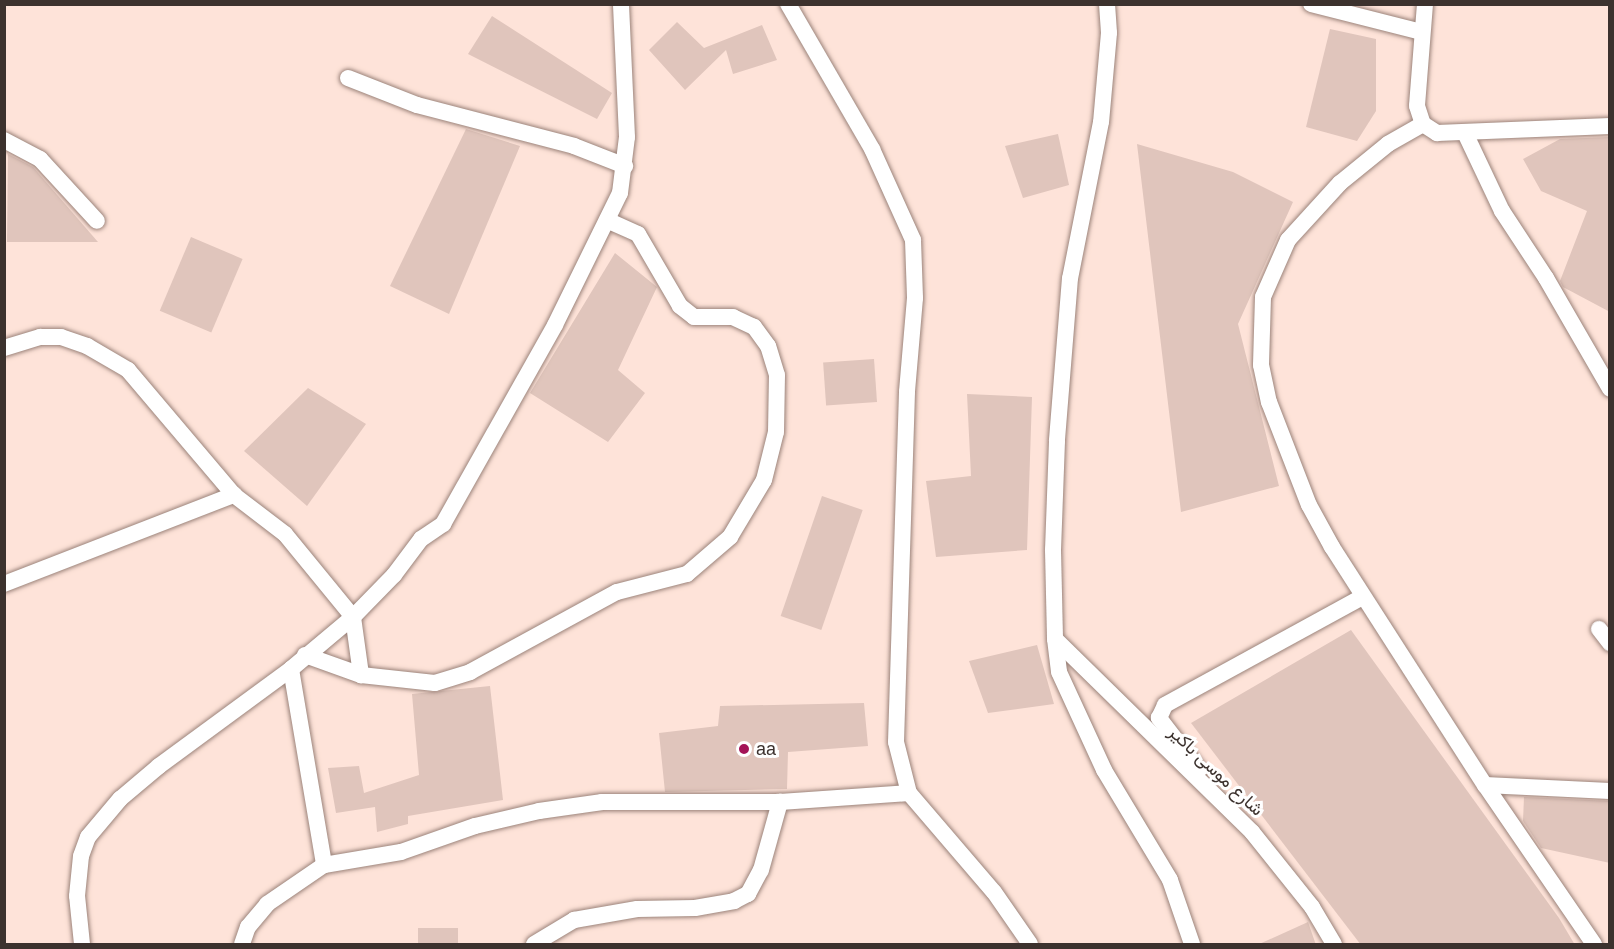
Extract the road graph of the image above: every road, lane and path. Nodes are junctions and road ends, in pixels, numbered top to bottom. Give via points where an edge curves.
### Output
1 (621, 4) edge
2 (788, 4) edge
3 (1107, 4) edge
4 (1311, 4) edge
5 (1425, 4) edge
6 (1422, 32) junction
7 (348, 78) dead end
8 (1423, 124) junction
9 (1610, 126) edge
10 (1466, 135) junction
11 (4, 140) edge
12 (625, 166) junction
13 (606, 220) junction
14 (97, 221) dead end
15 (4, 348) edge
16 (1610, 390) edge
17 (234, 495) junction
18 (4, 584) edge
19 (1362, 597) junction
20 (352, 617) junction
21 (1599, 629) dead end
22 (1055, 639) junction
23 (1610, 643) edge
24 (305, 654) junction
25 (291, 669) junction
26 (361, 675) junction
27 (1485, 785) junction
28 (1208, 789) junction
29 (1610, 791) edge
30 (909, 793) junction
31 (780, 802) junction
32 (324, 865) junction
33 (82, 945) edge
34 (242, 945) edge
35 (534, 945) edge
36 (1030, 945) edge
37 (1192, 945) edge
38 (1334, 945) edge
39 (1594, 945) edge

1 - 12 street
2 - 30 street via 872,149 913,240 915,298 896,742
3 - 22 street via 1109,33 1101,122 1070,278 1057,441
4 - 6 street
5 - 6 street
6 - 8 street via 1416,86
7 - 12 street via 417,105 574,146
8 - 10 street via 1437,134
8 - 19 street via 1388,144 1310,213 1288,240 1263,297 1261,365 1269,402 1309,505
9 - 10 street
10 - 16 street via 1502,211 1546,278
11 - 14 street via 40,159
12 - 13 street via 620,193
13 - 20 street via 555,325 443,524 421,539 394,575
13 - 26 street via 638,234 680,306 694,317 733,317 754,327 768,346 777,375 779,416 764,480 730,537 687,574 617,592 470,672 435,683
15 - 17 street via 40,337 61,337 87,346 128,370
17 - 18 street
17 - 20 street via 285,534
19 - 27 street
19 - 28 street via 1165,705 1159,718 1197,767
20 - 24 street
20 - 26 street
21 - 23 street
22 - 28 street, شارع موسى باكير
22 - 37 street via 1059,672 1104,770 1170,880
24 - 25 street
24 - 26 street
25 - 32 street
25 - 33 street via 159,766 120,799 88,837 81,856 77,896
27 - 29 street
27 - 39 street
28 - 38 street, شارع موسى باكير via 1252,832 1312,907
30 - 31 street
30 - 36 street via 994,892
31 - 32 street via 602,802 475,826 402,852
31 - 35 street via 761,870 748,894 734,901 695,908 637,909 573,920
32 - 34 street via 267,904 248,927

